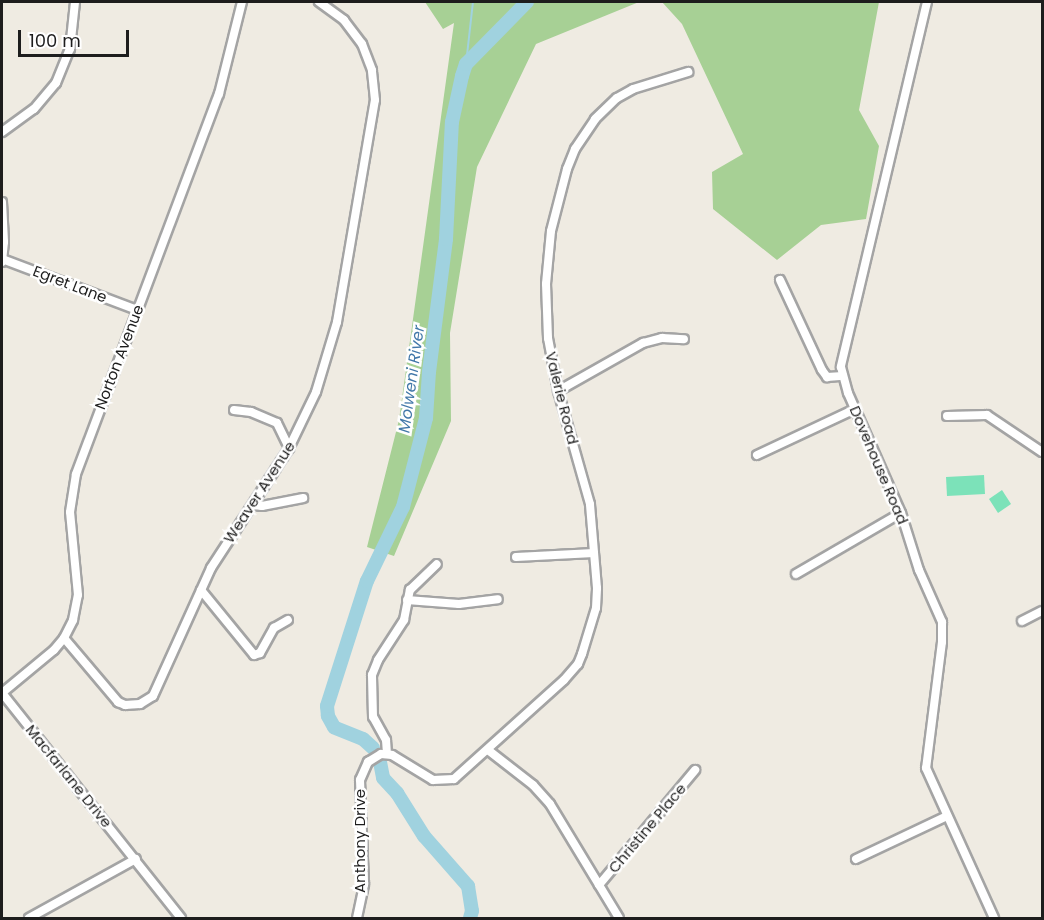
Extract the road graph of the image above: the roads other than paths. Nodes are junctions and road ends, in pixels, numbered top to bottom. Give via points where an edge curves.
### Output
1 (75, 2) edge
2 (242, 2) edge
3 (319, 2) edge
4 (927, 2) edge
5 (688, 72) dead end
6 (2, 132) edge
7 (2, 202) edge
8 (2, 260) edge
9 (780, 280) dead end
10 (137, 310) junction
11 (684, 339) dead end
12 (843, 376) junction
13 (558, 391) junction
14 (855, 409) junction
15 (234, 410) dead end
16 (947, 416) dead end
17 (290, 448) junction
18 (1042, 452) edge
19 (757, 455) dead end
20 (303, 498) dead end
21 (253, 505) junction
22 (900, 513) junction
23 (594, 554) junction
24 (516, 557) dead end
25 (437, 564) dead end
26 (796, 574) dead end
27 (201, 590) junction
28 (498, 599) dead end
29 (407, 600) junction
30 (1042, 611) edge
31 (288, 620) dead end
32 (1022, 621) dead end
33 (64, 639) junction
34 (2, 693) edge
35 (488, 750) junction
36 (387, 754) junction
37 (695, 770) dead end
38 (947, 816) junction
39 (136, 859) junction
40 (856, 859) dead end
41 (599, 885) junction
42 (29, 918) edge
43 (181, 918) edge
44 (357, 918) edge
45 (619, 918) edge
46 (994, 918) edge

1 - 6 street via 70,49 57,83 34,109
2 - 10 street, Norton Avenue via 219,94
3 - 17 street, Weaver Avenue via 344,20 362,44 372,70 375,100 337,322 316,392
4 - 12 street, Dovehouse Road via 842,357
5 - 13 street, Valerie Road via 642,85 617,98 595,118 575,149 555,212 546,270 547,329
7 - 8 street
8 - 10 street, Egret Lane
9 - 12 street via 822,370 827,377
10 - 33 street, Norton Avenue via 76,474 70,512 78,595
11 - 13 street via 643,343
12 - 14 street, Dovehouse Road
13 - 23 street, Valerie Road via 590,504
14 - 19 street
14 - 22 street, Dovehouse Road
15 - 17 street via 251,412 277,423
16 - 18 street via 987,415
17 - 21 street, Weaver Avenue
20 - 21 street
21 - 27 street, Weaver Avenue via 222,548
22 - 26 street
22 - 38 street, Dovehouse Road via 942,625 926,768
23 - 24 street
23 - 35 street, Valerie Road via 596,608 579,661 564,680
25 - 29 street via 412,587
27 - 31 street via 254,655 260,653 274,628
27 - 33 street, Weaver Avenue via 159,686 140,705 125,705 112,697
28 - 29 street via 459,604
29 - 36 street via 404,620 372,675 373,717 386,740
30 - 32 street
33 - 34 street, Norton Avenue
34 - 39 street, Macfarlane Drive
35 - 36 street via 460,776 444,782 430,778 400,757
35 - 41 street via 542,794
36 - 44 street, Anthony Drive via 372,759 361,773 364,884
37 - 41 street, Christine Place
38 - 40 street
38 - 46 street, Dovehouse Road
39 - 42 street
39 - 43 street, Macfarlane Drive
41 - 45 street

